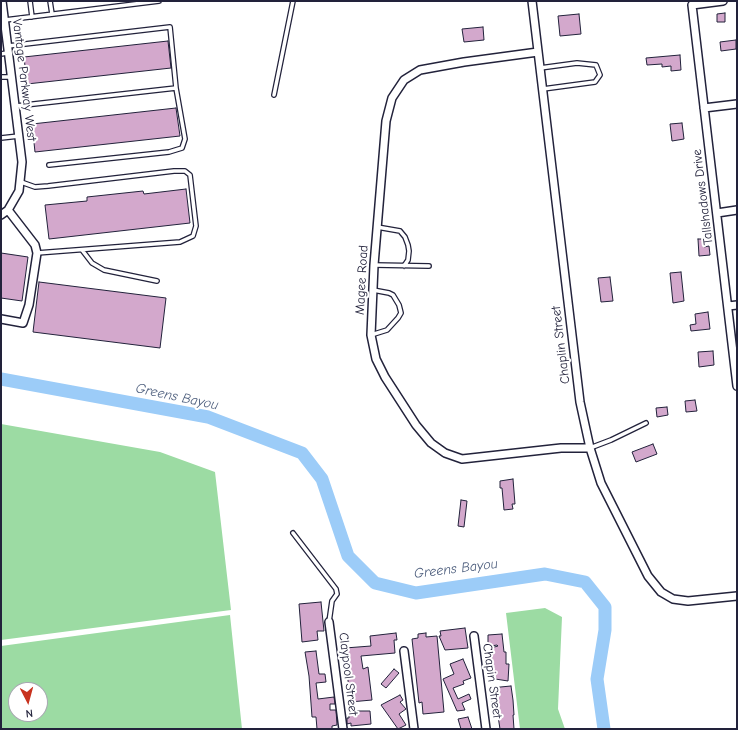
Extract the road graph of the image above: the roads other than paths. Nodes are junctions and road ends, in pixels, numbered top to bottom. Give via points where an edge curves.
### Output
1 (2, 1) edge
2 (30, 1) edge
3 (50, 1) edge
4 (159, 1) edge
5 (294, 1) edge
6 (532, 1) edge
7 (723, 1) edge
8 (140, 2) edge
9 (52, 14) junction
10 (32, 17) junction
11 (4, 20) junction
12 (5, 51) edge
13 (538, 52) junction
14 (540, 68) junction
15 (1, 77) edge
16 (10, 77) junction
17 (176, 88) junction
18 (543, 90) junction
19 (274, 95) dead end
20 (737, 104) edge
21 (15, 106) junction
22 (704, 108) junction
23 (19, 136) junction
24 (1, 138) edge
25 (49, 165) dead end
26 (21, 182) junction
27 (8, 210) junction
28 (737, 210) edge
29 (717, 213) junction
30 (1, 215) edge
31 (377, 228) junction
32 (82, 250) junction
33 (38, 253) junction
34 (374, 265) junction
35 (404, 266) junction
36 (429, 266) dead end
37 (156, 281) dead end
38 (373, 290) junction
39 (737, 305) edge
40 (728, 306) junction
41 (1, 319) edge
42 (371, 335) junction
43 (737, 386) edge
44 (646, 423) dead end
45 (590, 448) junction
46 (293, 533) dead end
47 (737, 596) edge
48 (329, 622) joint
49 (474, 636) dead end
50 (404, 651) dead end
51 (342, 729) edge
52 (414, 729) edge
53 (486, 729) edge

1 - 11 street, Vantage Parkway West
2 - 10 lane
3 - 9 lane
4 - 8 lane
5 - 19 lane
6 - 13 street, Chaplin Street
7 - 22 street, Tallshadows Drive via 692,5
8 - 9 lane
9 - 10 lane
10 - 11 lane
11 - 12 street, Vantage Parkway West
12 - 16 street, Vantage Parkway West
12 - 17 lane via 170,27
13 - 14 street, Chaplin Street
13 - 31 street, Magee Road via 420,70 404,80 392,98 386,121
14 - 18 street, Chaplin Street
14 - 18 lane via 577,63 596,66 600,75 596,82
15 - 16 lane
16 - 21 street, Vantage Parkway West
17 - 21 lane
17 - 25 lane via 185,139 182,148 169,152
18 - 45 street, Chaplin Street via 580,402
20 - 22 street
21 - 23 street, Vantage Parkway West
22 - 29 street, Tallshadows Drive
23 - 24 lane
23 - 26 street, Vantage Parkway West
26 - 27 street, Vantage Parkway West
26 - 32 lane via 41,187 185,171 190,175 196,226 193,236 180,242
27 - 30 street
27 - 33 street via 35,245
28 - 29 street
29 - 40 street, Tallshadows Drive
31 - 34 street, Magee Road
31 - 35 lane via 400,231 405,237 409,251
32 - 33 lane
32 - 37 lane via 92,263 104,270
33 - 41 street via 29,306 23,323
34 - 35 lane
34 - 38 street, Magee Road
35 - 36 lane
38 - 42 street, Magee Road
38 - 42 lane via 393,295 401,313 387,330
39 - 40 street
40 - 43 street, Tallshadows Drive
42 - 45 street, Magee Road via 376,359 385,377 416,425 431,443 445,454 462,459 561,448
44 - 45 lane
45 - 47 street, Chaplin Street via 601,483 648,576 661,592 674,599 688,601
46 - 48 lane via 336,589 337,594 332,601
48 - 51 street, Claypool Street
49 - 53 street, Chapin Street
50 - 52 street

